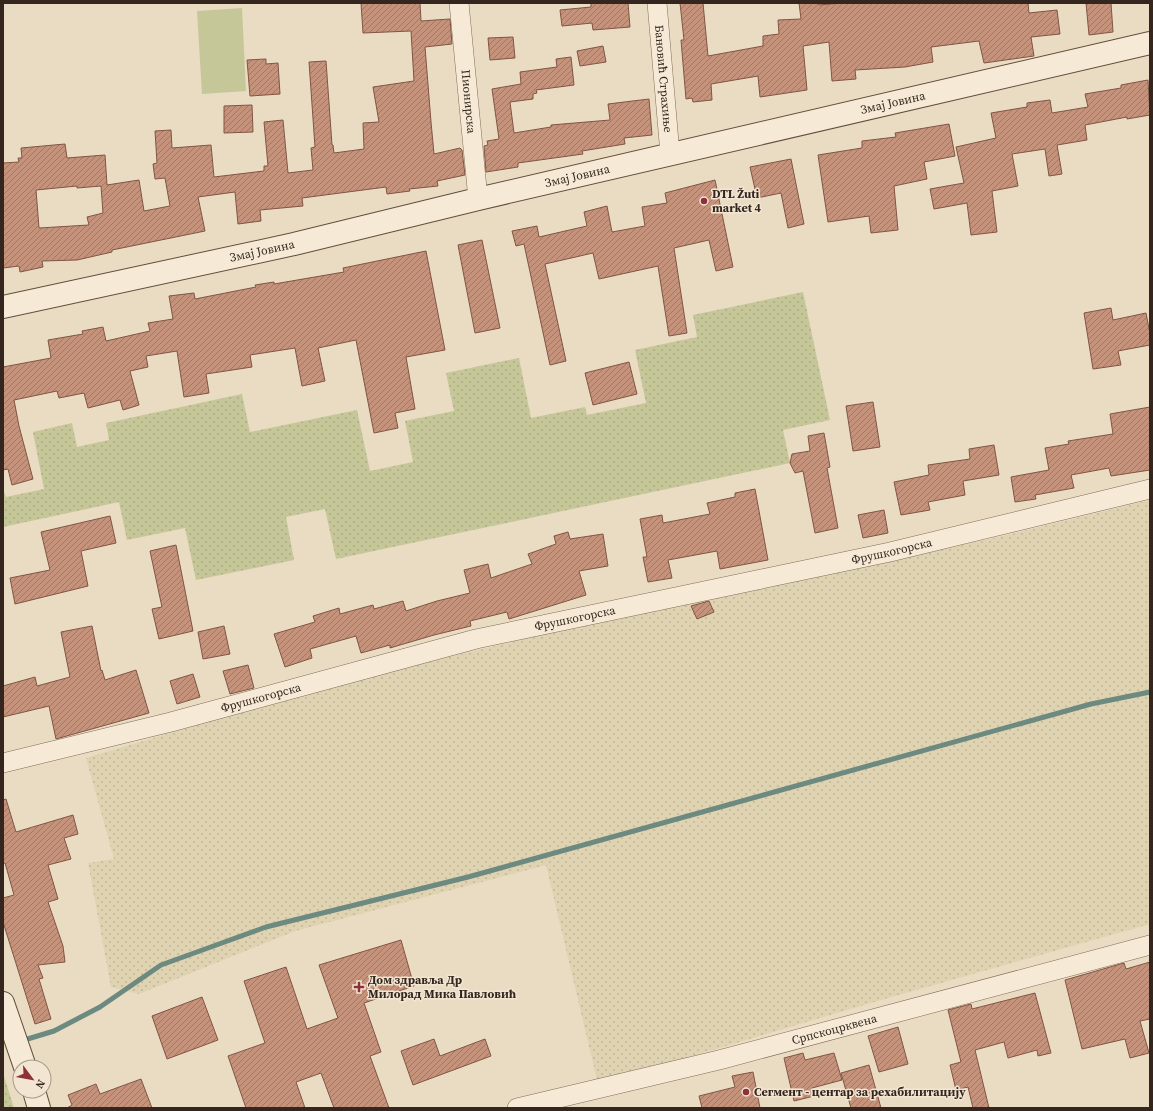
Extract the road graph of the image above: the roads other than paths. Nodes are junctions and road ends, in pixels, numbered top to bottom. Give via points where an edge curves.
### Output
1 (459, 3) edge
2 (657, 3) edge
3 (1150, 43) edge
4 (670, 154) junction
5 (478, 199) junction
6 (3, 307) edge
7 (1150, 489) edge
8 (3, 764) edge
9 (1150, 945) edge
10 (6, 1012) edge
11 (23, 1059) edge
12 (517, 1108) edge

1 - 5 street, Пионирска
2 - 4 street, Бановић Страхиње
3 - 4 street, Змај Јовина
4 - 5 street, Змај Јовина
5 - 6 street, Змај Јовина via 294,244
7 - 8 street, Фрушкогорска via 890,552 476,639 171,722
9 - 12 street, Српскоцрквена via 719,1060
10 - 11 street

